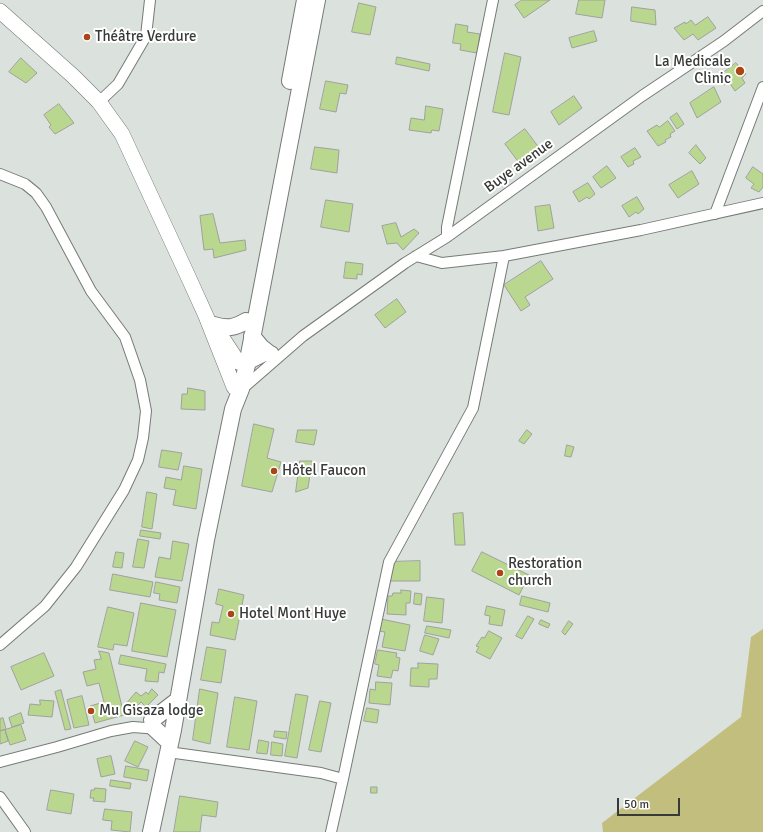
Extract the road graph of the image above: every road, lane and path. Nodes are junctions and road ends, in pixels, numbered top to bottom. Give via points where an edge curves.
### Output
1 (150, 0) edge
2 (305, 0) edge
3 (317, 0) edge
4 (493, 0) edge
5 (0, 11) edge
6 (763, 12) edge
7 (763, 87) edge
8 (99, 102) junction
9 (0, 174) edge
10 (763, 203) edge
11 (715, 214) junction
12 (447, 237) junction
13 (416, 256) junction
14 (504, 256) junction
15 (259, 275) junction
16 (210, 321) junction
17 (246, 321) junction
18 (252, 336) junction
19 (292, 344) junction
20 (270, 354) junction
21 (242, 363) junction
22 (237, 388) junction
23 (0, 644) edge
24 (178, 700) junction
25 (153, 724) junction
26 (171, 736) junction
27 (0, 762) edge
28 (343, 779) junction
29 (0, 797) edge
30 (25, 832) edge
31 (151, 832) edge
32 (331, 832) edge

1 - 8 street via 146,36 118,84
2 - 15 highway
3 - 15 highway
4 - 12 street
5 - 8 main road
6 - 12 street, Buye avenue
7 - 11 street
8 - 16 main road via 122,134
9 - 23 street via 24,184 36,193 46,207 91,291 125,337 140,380 146,411 138,460 124,490 76,567 45,606
10 - 11 street
11 - 14 street
12 - 13 street, Buye avenue
13 - 14 street via 442,263
13 - 19 street, Buye avenue
14 - 28 street via 473,408 389,562
15 - 17 highway
15 - 18 highway
16 - 17 highway via 223,328 230,328
16 - 21 main road
16 - 22 main road
17 - 21 highway
18 - 20 highway
18 - 21 highway
19 - 20 street
19 - 22 street via 286,352
20 - 21 street
21 - 22 highway
22 - 24 highway via 206,540
24 - 25 highway
24 - 26 highway
25 - 26 highway
25 - 26 street
25 - 27 street via 111,731
26 - 28 street
26 - 31 highway
28 - 32 street
29 - 30 street

